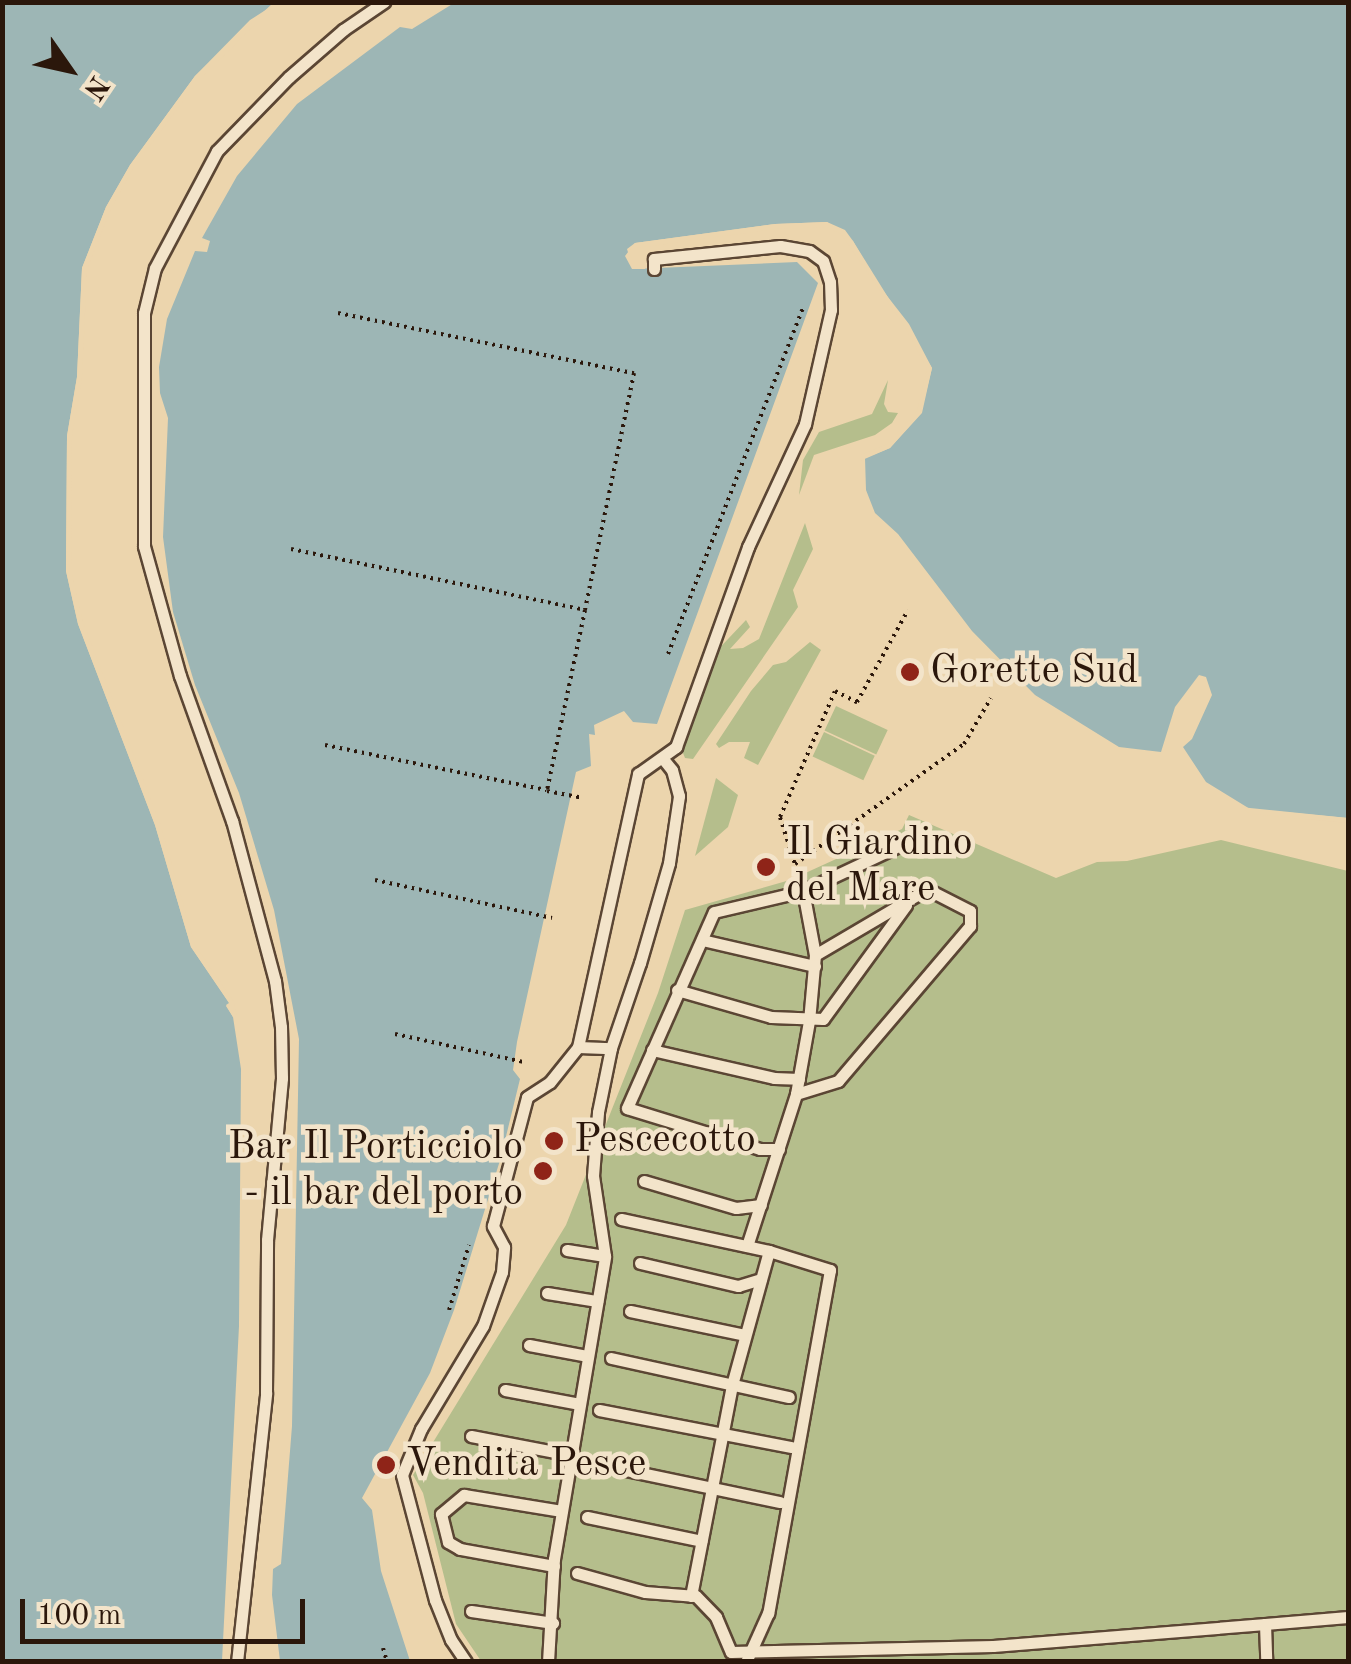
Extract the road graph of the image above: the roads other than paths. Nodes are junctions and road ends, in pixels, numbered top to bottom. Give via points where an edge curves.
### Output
1 (384, 2) edge
2 (654, 269) dead end
3 (662, 759) junction
4 (905, 843) dead end
5 (803, 891) junction
6 (912, 898) junction
7 (702, 940) junction
8 (815, 961) junction
9 (677, 990) junction
10 (809, 1022) junction
11 (578, 1047) junction
12 (611, 1048) junction
13 (652, 1050) junction
14 (799, 1079) junction
15 (796, 1094) junction
16 (779, 1149) junction
17 (644, 1181) dead end
18 (760, 1205) junction
19 (622, 1218) dead end
20 (747, 1246) junction
21 (567, 1250) dead end
22 (769, 1251) junction
23 (605, 1256) junction
24 (640, 1263) dead end
25 (761, 1279) junction
26 (547, 1293) dead end
27 (597, 1302) junction
28 (630, 1312) dead end
29 (746, 1335) junction
30 (529, 1345) dead end
31 (588, 1356) junction
32 (611, 1358) dead end
33 (732, 1384) junction
34 (505, 1390) dead end
35 (789, 1397) dead end
36 (580, 1404) junction
37 (599, 1410) dead end
38 (722, 1435) junction
39 (471, 1436) dead end
40 (792, 1447) dead end
41 (572, 1456) junction
42 (588, 1462) dead end
43 (712, 1487) junction
44 (780, 1502) dead end
45 (562, 1511) junction
46 (587, 1518) dead end
47 (702, 1541) junction
48 (554, 1566) junction
49 (577, 1573) dead end
50 (692, 1596) junction
51 (471, 1611) dead end
52 (1348, 1617) edge
53 (553, 1623) junction
54 (1266, 1624) junction
55 (754, 1657) edge
56 (238, 1662) edge
57 (466, 1662) edge
58 (548, 1662) edge
59 (1266, 1662) edge

1 - 56 lane via 289,77 217,151 154,268 144,313 144,546 180,676 232,821 281,1028 267,1240 265,1410
2 - 3 lane via 654,259 780,246 809,251 823,261 831,310 805,424 748,547 676,747
3 - 11 lane via 638,774
3 - 12 lane via 679,796 669,863
4 - 5 lane
5 - 7 lane via 714,912
5 - 8 lane
6 - 8 lane
6 - 10 lane via 824,1019
6 - 15 lane via 927,888 970,911 970,926 838,1081
7 - 8 lane
7 - 9 lane
8 - 10 lane
9 - 10 lane
9 - 13 lane
10 - 14 lane
11 - 12 lane
11 - 57 lane via 550,1082 526,1097 493,1226 504,1246 502,1272 483,1326 421,1429 402,1475 435,1600
12 - 23 lane via 593,1176
13 - 14 lane
13 - 16 lane via 627,1108
14 - 15 lane
15 - 16 lane
16 - 18 lane
17 - 18 lane via 736,1208
18 - 20 lane
19 - 20 lane
20 - 22 lane
21 - 23 lane
22 - 25 lane
22 - 55 lane via 830,1270 768,1613
23 - 27 lane
24 - 25 lane via 738,1286
25 - 29 lane
26 - 27 lane
27 - 31 lane
28 - 29 lane
29 - 33 lane
30 - 31 lane
31 - 36 lane
32 - 33 lane
33 - 35 lane
33 - 38 lane
34 - 36 lane
36 - 41 lane
37 - 38 lane
38 - 40 lane
38 - 43 lane
39 - 41 lane
41 - 45 lane
42 - 43 lane
43 - 44 lane
43 - 47 lane
45 - 48 lane
45 - 48 lane via 464,1495 441,1514 448,1542 460,1549
46 - 47 lane
47 - 50 lane
48 - 53 lane
49 - 50 lane via 646,1592
50 - 55 lane via 716,1617 730,1652
51 - 53 lane
52 - 54 lane
53 - 58 lane
54 - 55 lane
54 - 59 lane

